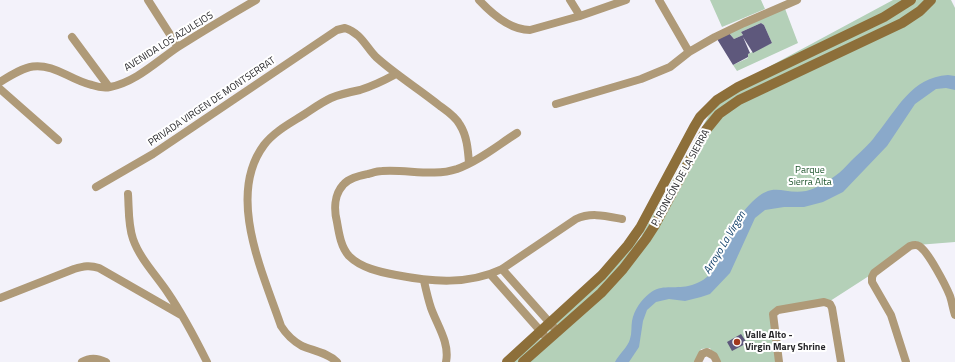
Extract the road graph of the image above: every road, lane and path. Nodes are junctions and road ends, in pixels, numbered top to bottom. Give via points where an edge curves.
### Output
1 (148, 0) edge
2 (479, 0) edge
3 (570, 0) edge
4 (626, 0) edge
5 (659, 0) edge
6 (797, 0) edge
7 (912, 0) edge
8 (932, 0) edge
9 (251, 1) edge
10 (580, 16) junction
11 (72, 37) dead end
12 (178, 47) junction
13 (689, 52) junction
14 (396, 74) junction
15 (0, 82) edge
16 (109, 88) junction
17 (0, 89) edge
18 (556, 104) dead end
19 (517, 133) dead end
20 (58, 140) dead end
21 (677, 158) junction
22 (469, 163) junction
23 (688, 164) junction
24 (96, 187) dead end
25 (128, 194) dead end
26 (622, 219) dead end
27 (502, 269) junction
28 (491, 274) junction
29 (424, 281) junction
30 (0, 298) edge
31 (955, 314) edge
32 (181, 315) junction
33 (550, 323) junction
34 (540, 330) junction
35 (558, 332) junction
36 (548, 340) junction
37 (715, 359) edge
38 (82, 362) edge
39 (106, 362) edge
40 (208, 362) edge
41 (337, 362) edge
42 (446, 362) edge
43 (507, 362) edge
44 (523, 362) edge
45 (698, 362) edge
46 (779, 362) edge
47 (841, 362) edge
48 (906, 362) edge

1 - 12 street
2 - 10 street via 496,15 523,30
3 - 10 street
4 - 10 street
5 - 13 street
6 - 13 street via 744,23
7 - 21 street, P. RONCÓN DE LA SIERRA via 884,17 722,95 700,118
8 - 23 street, P. RONCÓN DE LA SIERRA via 902,23 746,96 726,108 706,130
9 - 12 street, AVENIDA LOS AZULEJOS
11 - 16 street
12 - 16 street, AVENIDA LOS AZULEJOS via 135,77
13 - 18 street via 670,67 656,73
14 - 22 street via 457,120 465,136
14 - 24 street, PRIVADA VIRGEN DE MONTSERRAT via 375,56 354,32 345,28 337,30 152,154
14 - 41 street via 375,84 330,98 279,131 264,144 251,171 248,187 251,236 281,326 286,334 300,345
15 - 16 street via 26,68 46,66 86,84
17 - 20 street
19 - 22 street
21 - 23 street
21 - 33 street, P. RONCÓN DE LA SIERRA via 640,228 628,245 602,275
22 - 29 street via 436,173 382,171 360,176 350,179 343,185 335,201 340,237 348,255 379,272
23 - 35 street, P. RONCÓN DE LA SIERRA via 655,225 635,254 612,282
25 - 32 street via 133,241
26 - 27 street via 584,215
27 - 28 street
27 - 33 street
28 - 29 street via 445,282
28 - 34 street
29 - 42 street via 430,308 447,352
30 - 32 street via 74,269 91,266 99,268
31 - 48 street via 951,297 920,246 910,246 873,274 872,280 891,315
32 - 40 street
33 - 34 street, P. RONCÓN DE LA SIERRA
33 - 35 street
34 - 36 street
34 - 43 street, P. RONCÓN DE LA SIERRA
35 - 36 street, P. RONCÓN DE LA SIERRA
36 - 44 street, P. RONCÓN DE LA SIERRA
37 - 45 street via 710,352 704,352
38 - 39 street via 87,359 98,359
46 - 47 street via 773,314 778,310 824,302 832,308

